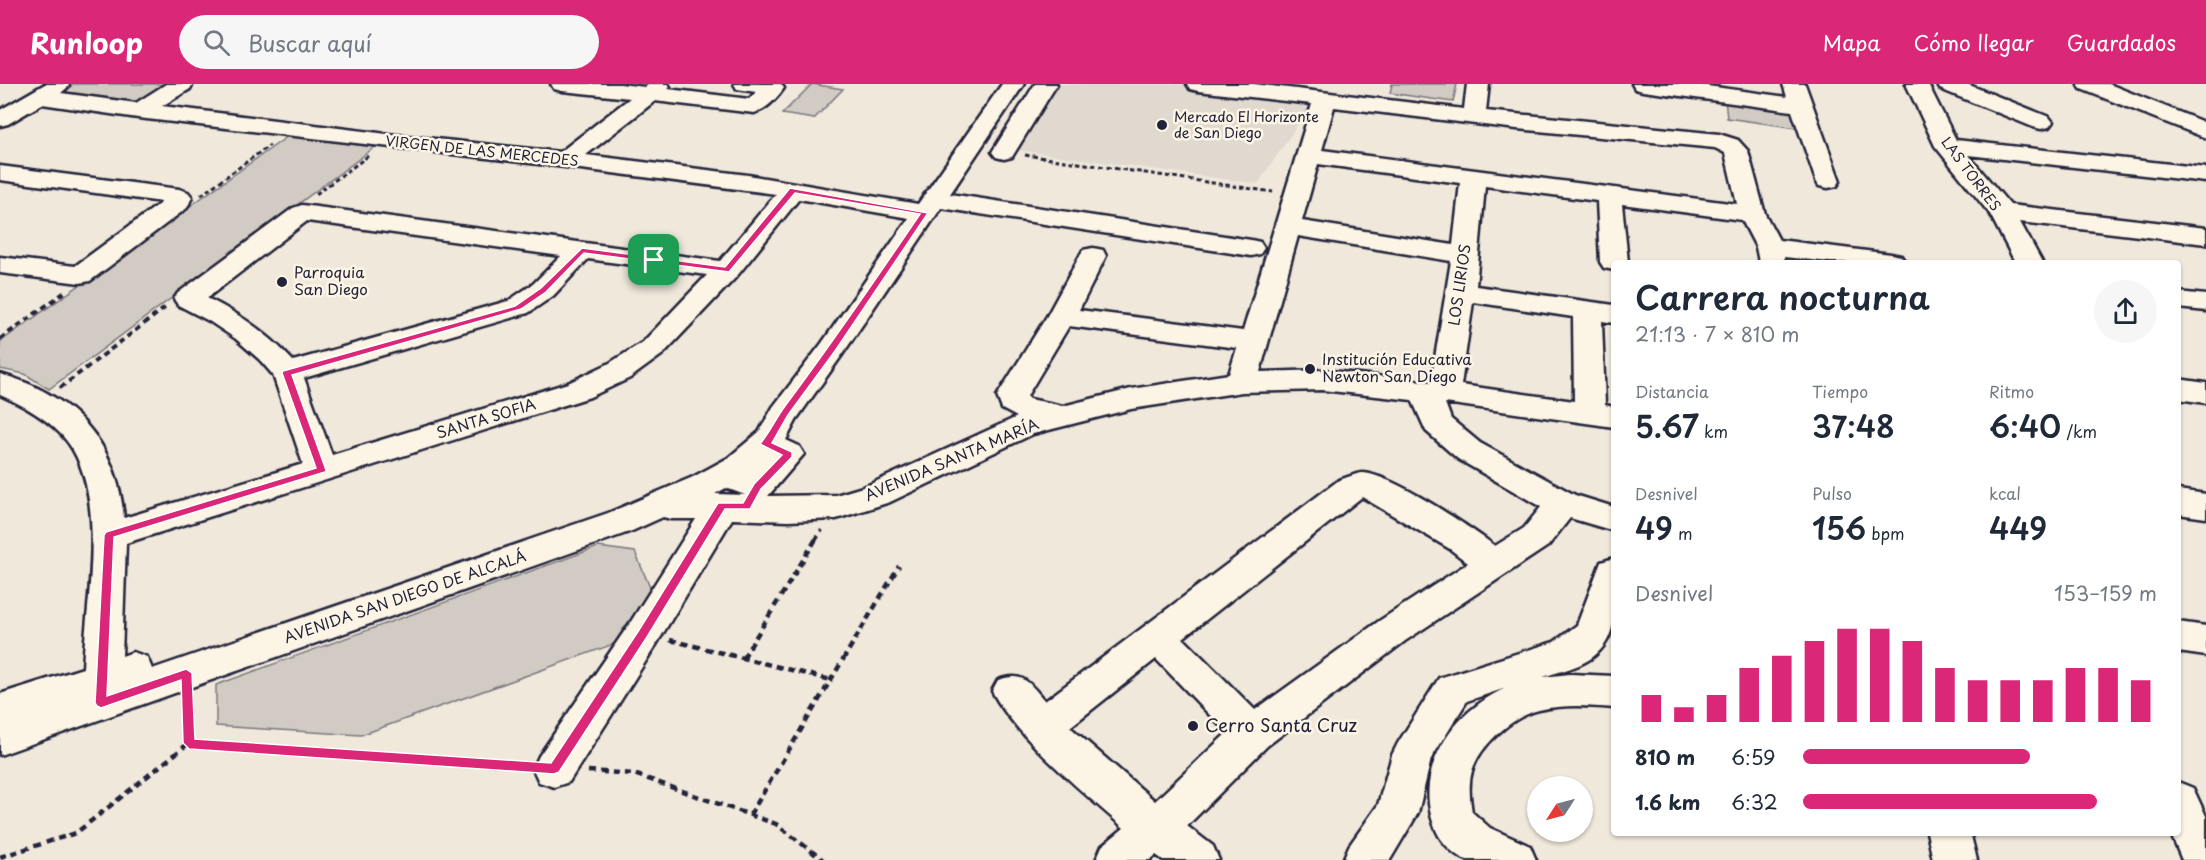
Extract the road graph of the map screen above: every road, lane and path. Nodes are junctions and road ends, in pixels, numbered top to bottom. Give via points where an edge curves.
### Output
1 (62, 84) edge
2 (182, 84) edge
3 (562, 84) edge
4 (745, 84) edge
5 (1046, 84) edge
6 (1198, 84) edge
7 (1478, 84) edge
8 (1643, 84) edge
9 (1917, 84) edge
10 (1948, 84) edge
11 (2089, 84) edge
12 (2127, 84) edge
13 (657, 89) edge
14 (1274, 89) edge
15 (796, 91) dead end
16 (1007, 93) edge
17 (1365, 94) edge
18 (1797, 94) edge
19 (38, 97) junction
20 (775, 99) junction
21 (1325, 100) junction
22 (1032, 105) junction
23 (138, 111) junction
24 (2206, 115) edge
25 (1474, 117) junction
26 (0, 118) edge
27 (2041, 122) dead end
28 (2206, 131) edge
29 (387, 141) junction
30 (1947, 146) junction
31 (1004, 152) joint
32 (1308, 155) junction
33 (565, 160) junction
34 (0, 173) edge
35 (2206, 175) edge
36 (1473, 178) junction
37 (1828, 181) dead end
38 (793, 190) junction
39 (1609, 195) junction
40 (1297, 196) junction
41 (929, 206) junction
42 (2001, 212) junction
43 (302, 213) junction
44 (1752, 214) junction
45 (1288, 226) junction
46 (2206, 236) edge
47 (1251, 248) dead end
48 (582, 250) junction
49 (1464, 255) junction
50 (1771, 255) edge
51 (1093, 256) dead end
52 (1614, 260) edge
53 (1857, 260) edge
54 (2027, 260) edge
55 (0, 265) edge
56 (727, 270) junction
57 (1461, 292) junction
58 (188, 299) junction
59 (2181, 300) edge
60 (2206, 303) edge
61 (1600, 312) edge
62 (1061, 316) junction
63 (1254, 341) junction
64 (287, 373) junction
65 (1242, 382) junction
66 (0, 384) edge
67 (2181, 389) edge
68 (1434, 392) junction
69 (2206, 393) edge
70 (41, 404) junction
71 (784, 414) junction
72 (1064, 416) junction
73 (1602, 416) edge
74 (321, 470) junction
75 (737, 493) junction
76 (2181, 502) edge
77 (1563, 504) junction
78 (2206, 506) edge
79 (608, 507) junction
80 (656, 507) junction
81 (836, 507) junction
82 (1611, 518) edge
83 (109, 535) junction
84 (1494, 564) junction
85 (899, 566) dead end
86 (1611, 581) edge
87 (643, 634) junction
88 (1159, 637) junction
89 (2181, 637) edge
90 (2206, 641) edge
91 (743, 658) junction
92 (186, 673) junction
93 (831, 680) junction
94 (101, 690) junction
95 (1012, 691) dead end
96 (1611, 692) edge
97 (0, 711) edge
98 (1042, 726) junction
99 (1253, 734) junction
100 (0, 738) edge
101 (189, 743) junction
102 (554, 769) junction
103 (2188, 806) edge
104 (750, 815) junction
105 (1156, 828) junction
106 (1949, 836) edge
107 (0, 857) edge
108 (823, 860) edge
109 (1118, 860) edge
110 (1197, 860) edge
111 (1365, 860) edge
112 (1514, 860) edge
113 (1955, 860) edge
114 (2204, 860) edge

1 - 19 street
2 - 23 street
3 - 13 street
4 - 20 street
5 - 22 street
6 - 14 street
7 - 25 street
8 - 18 street
9 - 30 street, LAS TORRES
10 - 27 street
11 - 28 street
12 - 24 street
13 - 20 street via 754,106
13 - 33 street
14 - 21 street
15 - 20 street
16 - 22 street
16 - 41 street, AVENIDA SAN DIEGO DE ALCALÁ
17 - 21 street
17 - 25 street
18 - 37 street
19 - 23 street, VIRGEN DE LAS MERCEDES
19 - 26 street
21 - 32 street
22 - 31 street
23 - 29 street, VIRGEN DE LAS MERCEDES
25 - 44 street via 1719,141 1736,151
29 - 33 street, VIRGEN DE LAS MERCEDES
29 - 43 path via 297,209
30 - 35 street
30 - 42 street, LAS TORRES
31 - 40 path
32 - 36 street
32 - 40 street
33 - 38 street, VIRGEN DE LAS MERCEDES
34 - 55 street via 179,197 178,203 80,275
36 - 39 street
36 - 49 street, LOS LIRIOS
38 - 41 street, VIRGEN DE LAS MERCEDES
38 - 56 street, SANTA SOFIA
39 - 44 street
39 - 52 street
40 - 45 street
41 - 47 street, VIRGEN DE LAS MERCEDES
41 - 71 street, AVENIDA SAN DIEGO DE ALCALÁ
42 - 46 street
42 - 54 street, LAS TORRES
43 - 48 street
43 - 58 street
44 - 50 street
45 - 49 street
45 - 63 street
48 - 56 street
48 - 64 street via 543,290 518,308
49 - 57 street, LOS LIRIOS
50 - 53 street
51 - 62 street
56 - 74 street, SANTA SOFIA via 653,348 619,371 579,390
57 - 61 street
57 - 68 street, LOS LIRIOS
58 - 64 street via 246,333
58 - 70 path via 176,300
59 - 60 street
61 - 73 street
62 - 63 street
62 - 72 street via 1012,396 1021,408
63 - 65 street
64 - 74 street
65 - 68 street, AVENIDA SANTA MARÍA via 1323,380
65 - 72 street, AVENIDA SANTA MARÍA via 1131,399
66 - 70 street
67 - 69 street
68 - 73 street, AVENIDA SANTA MARÍA
68 - 77 street via 1437,424 1469,451
70 - 83 street via 65,420 94,459
71 - 75 street, AVENIDA SAN DIEGO DE ALCALÁ via 765,444 788,454
71 - 79 street, AVENIDA SAN DIEGO DE ALCALÁ via 688,472
72 - 81 street, AVENIDA SANTA MARÍA via 1023,426 878,495
74 - 83 street, SANTA SOFIA
75 - 80 street, AVENIDA SAN DIEGO DE ALCALÁ
75 - 81 street, AVENIDA SANTA MARÍA via 788,509
75 - 87 street
76 - 78 street
77 - 82 street
77 - 84 street via 1536,537
79 - 80 street
79 - 94 street, AVENIDA SAN DIEGO DE ALCALÁ
80 - 92 street, AVENIDA SAN DIEGO DE ALCALÁ
81 - 91 path
83 - 94 street
84 - 88 street via 1386,494 1362,485 1342,494
84 - 99 street via 1392,631
85 - 93 path
86 - 111 street via 1593,634 1567,654 1453,689 1412,756 1397,813
87 - 91 path
87 - 102 street
88 - 98 street
88 - 99 street
89 - 90 street
91 - 93 path
92 - 94 street, AVENIDA SAN DIEGO DE ALCALÁ
92 - 101 path
93 - 104 path
94 - 97 street, AVENIDA SAN DIEGO DE ALCALÁ
94 - 100 street, AVENIDA SAN DIEGO DE ALCALÁ
95 - 98 street
96 - 112 street via 1580,690 1527,697 1493,714 1459,748 1446,794 1454,824 1484,848
98 - 105 street
99 - 105 street
101 - 102 path
101 - 107 path via 76,833
102 - 104 path via 634,774
103 - 114 street
104 - 108 path via 776,824
105 - 109 street
105 - 110 street
106 - 113 street

